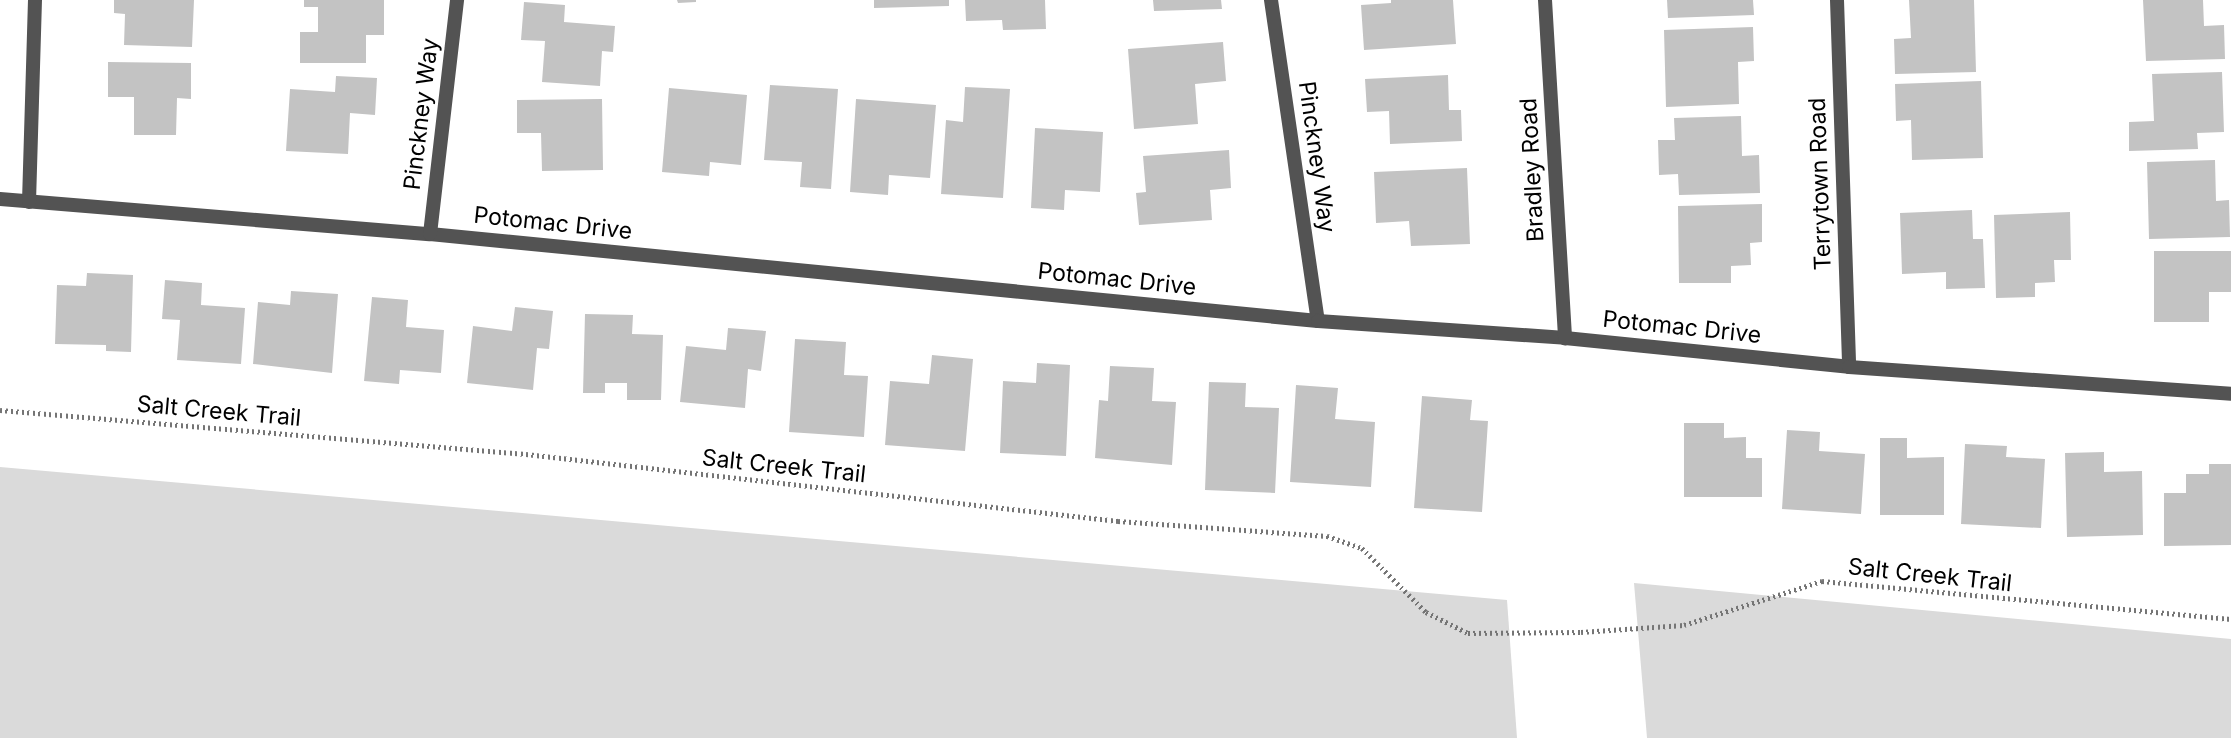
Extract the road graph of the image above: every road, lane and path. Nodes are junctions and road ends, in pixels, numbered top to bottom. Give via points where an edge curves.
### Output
1 (35, 0) edge
2 (457, 0) edge
3 (1271, 0) edge
4 (1545, 0) edge
5 (1837, 0) edge
6 (0, 199) edge
7 (29, 202) junction
8 (430, 234) junction
9 (1318, 321) junction
10 (1565, 338) junction
11 (1849, 367) junction
12 (2231, 394) edge
13 (0, 410) edge
14 (2231, 619) edge

1 - 7 street
2 - 8 street, Pinckney Way
3 - 9 street, Pinckney Way
4 - 10 street, Bradley Road
5 - 11 street, Terrytown Road
6 - 7 street, Potomac Drive
7 - 8 street, Potomac Drive
8 - 9 street, Potomac Drive
9 - 10 street, Potomac Drive
10 - 11 street, Potomac Drive
11 - 12 street, Potomac Drive
13 - 14 path, Salt Creek Trail via 526,454 1118,521 1327,536 1362,548 1426,612 1468,633 1684,625 1822,582

